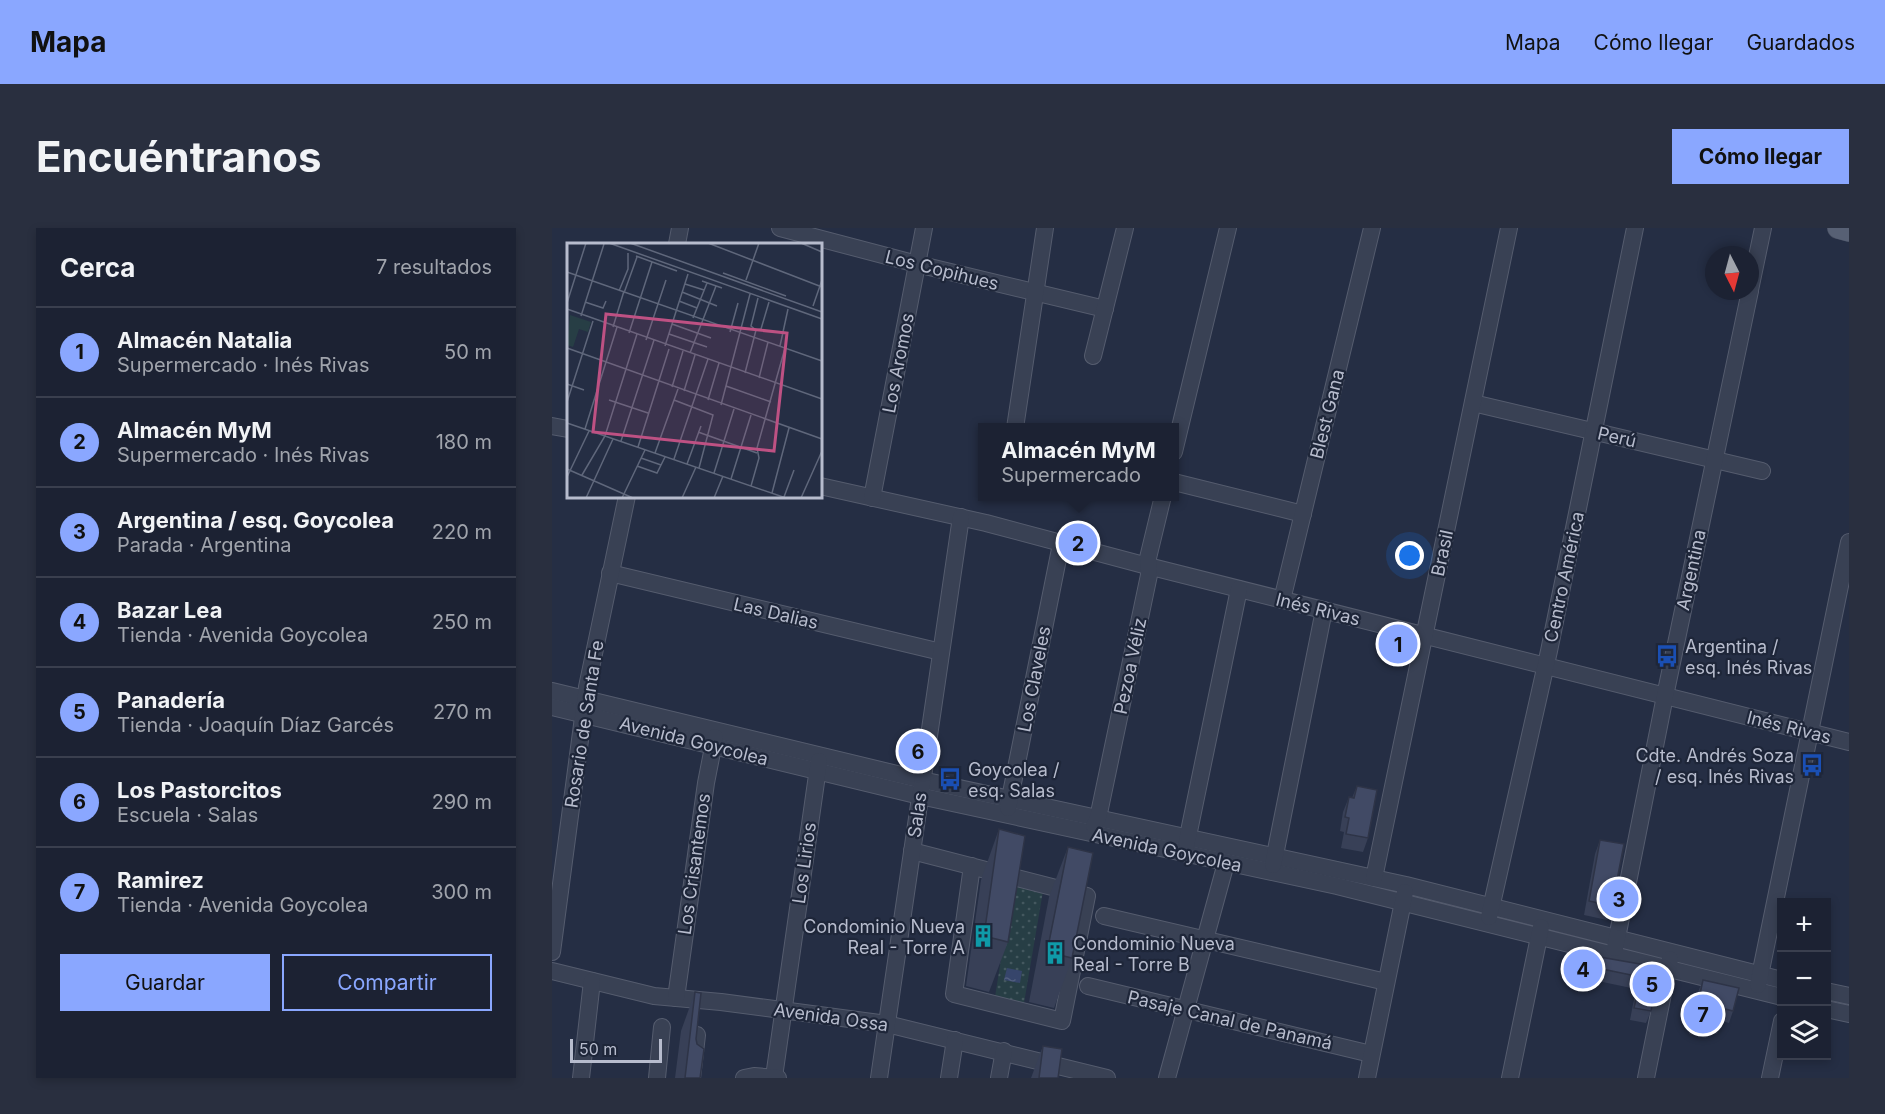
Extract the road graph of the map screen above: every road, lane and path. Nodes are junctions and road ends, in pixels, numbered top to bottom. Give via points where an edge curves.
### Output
1 (680, 228) edge
2 (924, 228) edge
3 (1045, 228) edge
4 (1125, 228) edge
5 (1228, 228) edge
6 (1372, 228) edge
7 (1509, 228) edge
8 (1635, 228) edge
9 (1763, 228) edge
10 (1838, 228) edge
11 (1849, 231) edge
12 (790, 233) edge
13 (677, 243) edge
14 (1759, 247) edge
15 (917, 264) junction
16 (1035, 292) junction
17 (1748, 300) edge
18 (1105, 309) junction
19 (1093, 356) dead end
20 (1473, 403) junction
21 (1016, 423) edge
22 (552, 426) edge
23 (567, 429) edge
24 (1179, 431) edge
25 (1594, 431) junction
26 (1714, 460) junction
27 (1762, 471) dead end
28 (1179, 483) edge
29 (822, 486) edge
30 (627, 498) edge
31 (872, 498) junction
32 (1162, 501) edge
33 (1303, 514) junction
34 (961, 518) junction
35 (1849, 542) edge
36 (1061, 544) junction
37 (1149, 566) junction
38 (610, 573) junction
39 (1239, 589) junction
40 (1282, 600) junction
41 (1324, 610) junction
42 (1425, 635) junction
43 (941, 652) junction
44 (1546, 666) junction
45 (552, 691) edge
46 (1665, 696) junction
47 (584, 706) junction
48 (552, 707) edge
49 (1810, 732) junction
50 (715, 738) junction
51 (1849, 742) edge
52 (819, 763) junction
53 (921, 788) junction
54 (1008, 807) junction
55 (1098, 818) junction
56 (1090, 833) junction
57 (1188, 837) junction
58 (912, 851) junction
59 (1184, 854) junction
60 (1275, 855) junction
61 (1226, 863) junction
62 (972, 866) junction
63 (1271, 872) junction
64 (1374, 878) junction
65 (1406, 885) junction
66 (1403, 903) junction
67 (1492, 907) junction
68 (1104, 916) dead end
69 (1543, 920) junction
70 (1487, 924) junction
71 (1539, 938) junction
72 (1617, 938) junction
73 (1205, 939) junction
74 (552, 952) edge
75 (1672, 952) junction
76 (1613, 956) junction
77 (1668, 969) junction
78 (552, 971) edge
79 (1760, 974) junction
80 (1777, 979) edge
81 (592, 981) junction
82 (1386, 982) junction
83 (1088, 986) dead end
84 (1756, 991) junction
85 (1831, 992) edge
86 (1849, 996) edge
87 (1777, 997) edge
88 (676, 998) junction
89 (783, 1010) junction
90 (1186, 1010) junction
91 (1831, 1010) edge
92 (1849, 1014) edge
93 (887, 1024) junction
94 (662, 1027) dead end
95 (697, 1035) edge
96 (955, 1040) junction
97 (1777, 1045) edge
98 (1004, 1052) junction
99 (1371, 1054) junction
100 (580, 1078) edge
101 (657, 1078) edge
102 (692, 1078) edge
103 (744, 1078) edge
104 (776, 1078) edge
105 (879, 1078) edge
106 (949, 1078) edge
107 (999, 1078) edge
108 (1107, 1078) edge
109 (1167, 1078) edge
110 (1366, 1078) edge
111 (1510, 1078) edge
112 (1646, 1078) edge
113 (1770, 1078) edge

1 - 13 street
2 - 15 street, Los Aromos
3 - 16 street
4 - 18 street
5 - 24 street
6 - 33 street, Blest Gana
7 - 20 street, Brasil
8 - 25 street, Centro América
9 - 14 street, Argentina
10 - 11 main road
12 - 15 street, Los Copihues
15 - 16 street, Los Copihues
15 - 31 street, Los Aromos
16 - 18 street, Los Copihues
16 - 21 street
17 - 26 street, Argentina
18 - 19 street
20 - 25 street, Perú
20 - 42 street, Brasil
22 - 23 street
25 - 26 street, Perú
25 - 44 street, Centro América
26 - 27 street, Perú
26 - 46 street, Argentina
28 - 33 street
29 - 31 street, Inés Rivas
30 - 38 street, Rosario de Santa Fe
31 - 34 street, Inés Rivas
32 - 37 street, Pezoa Véliz
33 - 40 street, Blest Gana
34 - 36 street, Inés Rivas
34 - 43 street, Salas
35 - 49 street
36 - 37 street, Inés Rivas
36 - 54 street, Los Claveles
37 - 39 street, Inés Rivas
37 - 55 street, Pezoa Véliz
38 - 43 street, Las Dalias
38 - 47 street, Rosario de Santa Fe
39 - 40 street, Inés Rivas
39 - 57 street
40 - 41 street, Inés Rivas
41 - 42 street, Inés Rivas
41 - 60 street
42 - 44 street, Inés Rivas
42 - 64 street, Brasil
43 - 53 street, Salas
44 - 46 street, Inés Rivas
44 - 67 street, Centro América
45 - 47 street, Avenida Goycolea
46 - 49 street, Inés Rivas
46 - 72 street, Argentina
47 - 48 street, Avenida Goycolea
47 - 50 street, Avenida Goycolea
47 - 74 street, Rosario de Santa Fe
49 - 51 street, Inés Rivas
49 - 79 street
50 - 52 street, Avenida Goycolea
50 - 88 street, Los Crisantemos
52 - 53 street, Avenida Goycolea
52 - 89 street, Los Lirios
53 - 54 street, Avenida Goycolea
53 - 58 street, Salas
54 - 55 street, Avenida Goycolea
54 - 56 street, Avenida Goycolea
55 - 56 street, Pezoa Véliz
55 - 57 street, Avenida Goycolea
56 - 59 street, Avenida Goycolea
57 - 59 street
57 - 60 street, Avenida Goycolea
58 - 62 street
58 - 93 street, Salas
59 - 61 street, Avenida Goycolea
60 - 63 street
60 - 64 street, Avenida Goycolea
61 - 63 street, Avenida Goycolea
61 - 73 street
62 - 62 street via 1087,896 1062,1021 954,994
63 - 66 street, Avenida Goycolea
64 - 65 street, Avenida Goycolea
65 - 66 street
65 - 67 street, Avenida Goycolea
66 - 70 street, Avenida Goycolea
66 - 82 street
67 - 69 street, Avenida Goycolea
67 - 70 street, Centro América
68 - 73 street
69 - 71 street
69 - 72 street, Avenida Goycolea
70 - 71 street, Avenida Goycolea
71 - 76 street, Avenida Goycolea
71 - 111 street
72 - 75 street, Avenida Goycolea
72 - 76 street, Argentina
73 - 82 street
73 - 90 street
75 - 77 street
75 - 79 street, Avenida Goycolea
76 - 77 street, Avenida Goycolea
77 - 84 street, Avenida Goycolea
77 - 112 street
78 - 81 street, Avenida Ossa
79 - 80 street, Avenida Goycolea
79 - 84 street
81 - 88 street, Avenida Ossa via 640,994
81 - 100 street
82 - 99 street
83 - 90 street, Pasaje Canal de Panamá
84 - 87 street, Avenida Goycolea
85 - 86 street
88 - 89 street, Avenida Ossa
89 - 93 street, Avenida Ossa
89 - 104 street, Los Lirios
90 - 99 street, Pasaje Canal de Panamá
90 - 109 street
91 - 92 street
93 - 96 street, Avenida Ossa
93 - 105 street, Salas
94 - 101 street
95 - 102 street
96 - 98 street, Avenida Ossa
96 - 106 street
97 - 113 street
98 - 107 street
98 - 108 street, Avenida Ossa
99 - 110 street
103 - 104 street

